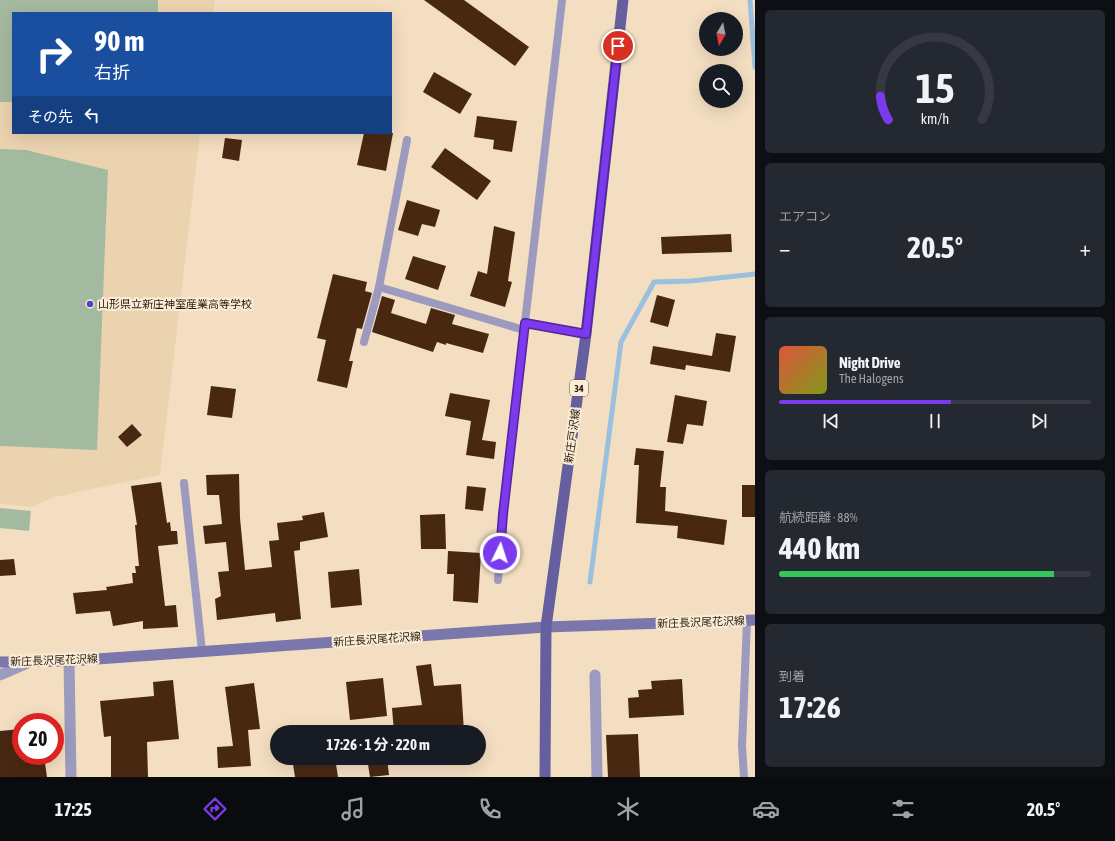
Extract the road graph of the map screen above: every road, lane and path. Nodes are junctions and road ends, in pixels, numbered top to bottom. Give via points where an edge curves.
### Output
1 (562, 0) edge
2 (623, 0) edge
3 (407, 140) dead end
4 (378, 287) junction
5 (525, 327) junction
6 (586, 334) junction
7 (364, 342) dead end
8 (184, 483) dead end
9 (498, 580) dead end
10 (751, 621) edge
11 (546, 627) junction
12 (202, 651) junction
13 (34, 660) junction
14 (69, 660) junction
15 (0, 662) edge
16 (0, 675) edge
17 (595, 675) dead end
18 (71, 777) edge
19 (545, 777) edge
20 (596, 777) edge
21 (744, 777) edge

1 - 5 lane
2 - 6 main road, 新庄戸沢線 / 34
3 - 4 lane
4 - 5 lane
4 - 7 lane
5 - 6 lane
5 - 9 lane via 503,514
6 - 11 main road, 新庄戸沢線 / 34
8 - 12 lane
10 - 11 main road, 新庄長沢尾花沢線
10 - 21 lane via 742,746
11 - 12 main road, 新庄長沢尾花沢線
11 - 19 main road, 新庄戸沢線 / 34
12 - 14 main road, 新庄長沢尾花沢線
13 - 14 main road, 新庄長沢尾花沢線
13 - 15 main road, 新庄長沢尾花沢線
13 - 16 street
14 - 18 street
17 - 20 street

